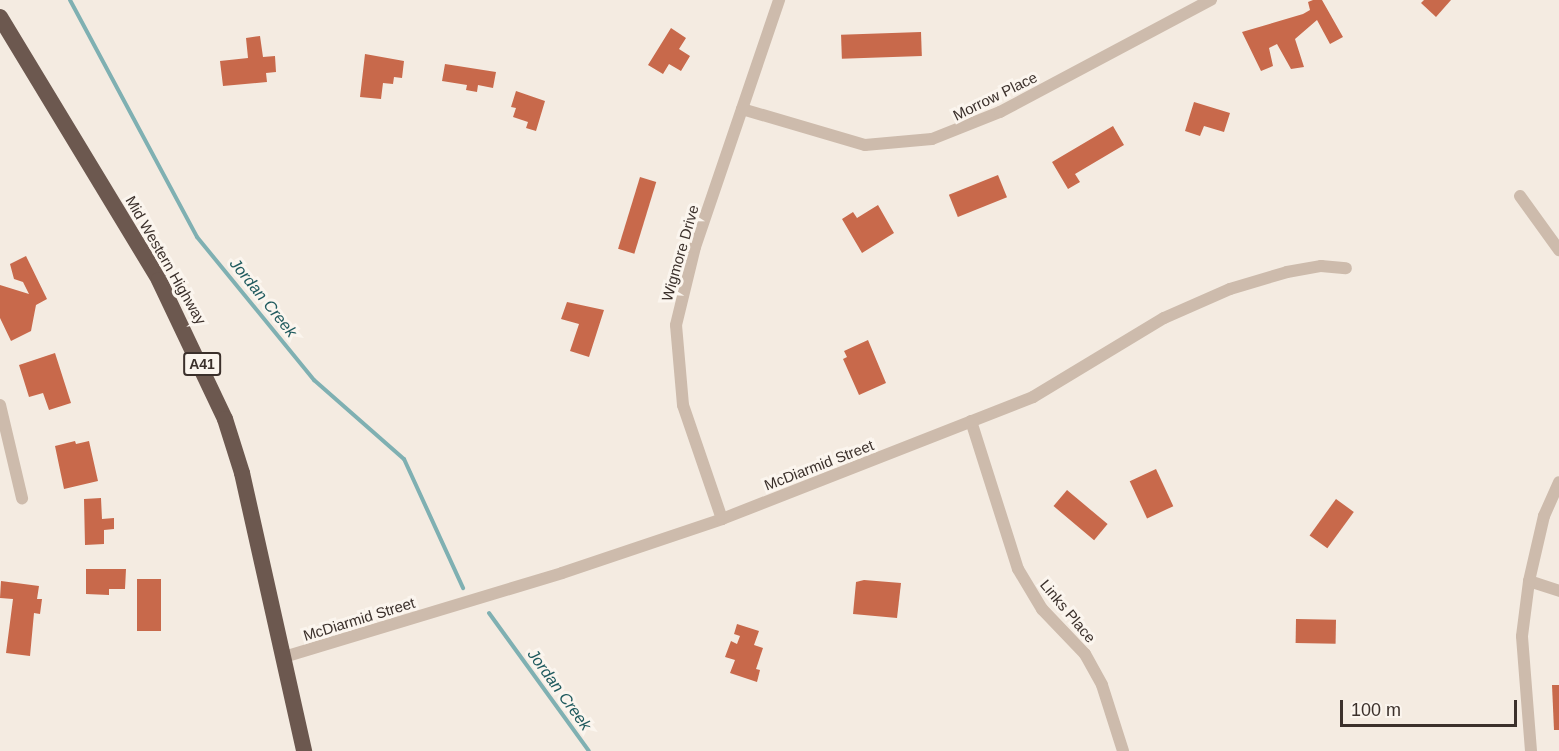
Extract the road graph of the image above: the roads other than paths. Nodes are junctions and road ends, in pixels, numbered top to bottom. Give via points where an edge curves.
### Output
1 (779, 0) edge
2 (1211, 0) edge
3 (0, 17) edge
4 (742, 109) junction
5 (1520, 196) dead end
6 (1559, 250) edge
7 (1346, 268) dead end
8 (0, 405) edge
9 (971, 421) junction
10 (1559, 482) edge
11 (22, 498) dead end
12 (722, 519) junction
13 (1529, 581) junction
14 (1559, 591) edge
15 (284, 657) junction
16 (304, 751) edge
17 (1123, 751) edge
18 (1531, 751) edge

1 - 4 street, Wigmore Drive
2 - 4 street, Morrow Place via 1000,112 932,139 865,145
3 - 15 highway, Mid Western Highway / A41 via 159,280 203,367 242,473
4 - 12 street, Wigmore Drive via 695,247 676,325 683,405
5 - 6 street
7 - 9 street, McDiarmid Street via 1321,266 1287,272 1230,289 1164,318 1033,397
8 - 11 street
9 - 12 street, McDiarmid Street
9 - 17 street, Links Place via 1018,569 1042,609 1085,654 1102,685
10 - 13 street via 1544,516
12 - 15 street, McDiarmid Street via 562,573
13 - 14 street
13 - 18 street via 1522,636
15 - 16 highway, Mid Western Highway / A41

